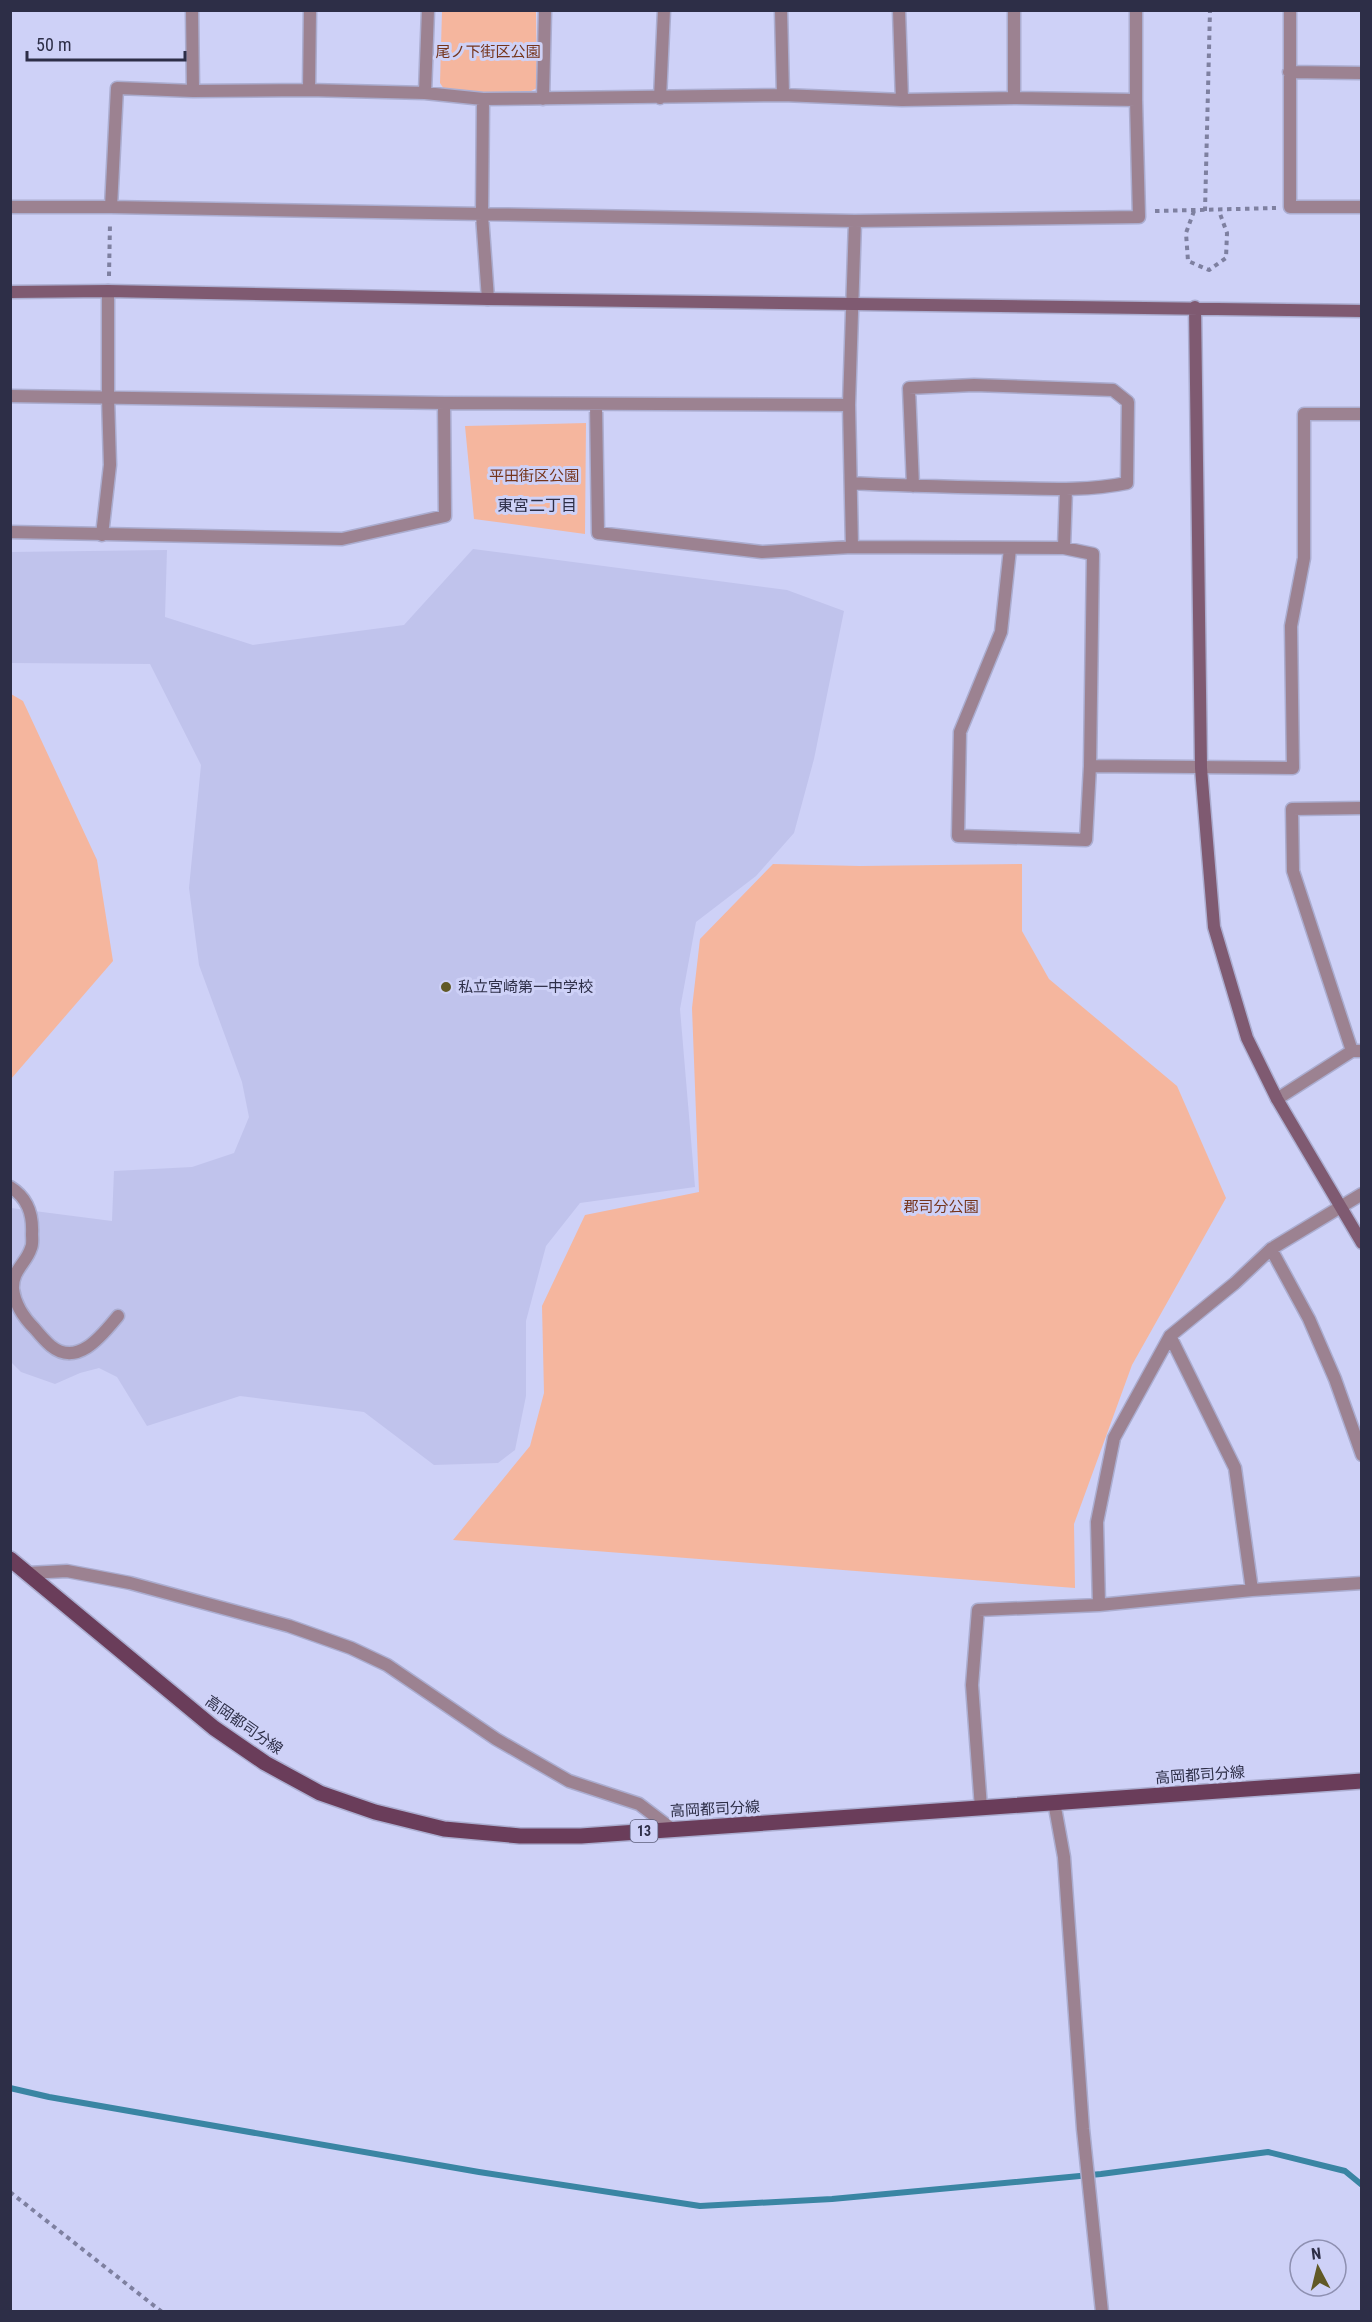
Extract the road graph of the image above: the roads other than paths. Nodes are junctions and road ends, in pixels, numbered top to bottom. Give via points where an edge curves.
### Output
1 (192, 10) edge
2 (310, 10) edge
3 (428, 10) edge
4 (544, 10) edge
5 (664, 10) edge
6 (781, 10) edge
7 (899, 10) edge
8 (1014, 10) edge
9 (1136, 10) edge
10 (1290, 10) edge
11 (1289, 72) junction
12 (1362, 73) edge
13 (309, 90) junction
14 (193, 91) junction
15 (425, 93) junction
16 (783, 95) junction
17 (660, 98) junction
18 (1014, 98) junction
19 (483, 99) junction
20 (543, 99) junction
21 (902, 100) junction
22 (1136, 100) junction
23 (10, 207) edge
24 (111, 207) junction
25 (1362, 207) edge
26 (482, 215) junction
27 (855, 221) junction
28 (108, 291) junction
29 (10, 292) edge
30 (488, 299) junction
31 (853, 305) junction
32 (1195, 307) junction
33 (1362, 311) edge
34 (10, 396) edge
35 (108, 397) junction
36 (444, 403) junction
37 (596, 404) junction
38 (849, 405) junction
39 (1362, 414) edge
40 (851, 483) junction
41 (913, 486) junction
42 (1066, 489) junction
43 (10, 532) edge
44 (102, 534) junction
45 (852, 547) junction
46 (1064, 548) junction
47 (1010, 549) junction
48 (1090, 766) junction
49 (1201, 768) junction
50 (1362, 808) edge
51 (1357, 1051) edge
52 (1277, 1099) junction
53 (10, 1187) edge
54 (1362, 1194) edge
55 (1342, 1207) junction
56 (1362, 1244) edge
57 (1271, 1249) junction
58 (118, 1316) dead end
59 (1170, 1335) junction
60 (1362, 1455) edge
61 (10, 1559) edge
62 (28, 1573) junction
63 (1362, 1583) edge
64 (1252, 1590) junction
65 (1099, 1605) junction
66 (1362, 1781) edge
67 (1054, 1802) junction
68 (981, 1808) junction
69 (672, 1829) junction
70 (1102, 2312) edge

1 - 14 street
2 - 13 street
3 - 15 street
4 - 20 street
5 - 17 street
6 - 16 street
7 - 21 street
8 - 18 street
9 - 22 street
10 - 11 street
11 - 12 street
11 - 25 street via 1290,207
13 - 14 street
13 - 15 street
14 - 24 street via 117,88
15 - 19 street
16 - 17 street
16 - 21 street
17 - 20 street
18 - 21 street
18 - 22 street
19 - 20 street
19 - 26 street
22 - 27 street via 1139,218
23 - 24 street
24 - 26 street
26 - 27 street
26 - 30 street
27 - 31 street
28 - 29 street
28 - 30 street
28 - 35 street
30 - 31 street
31 - 32 street
31 - 38 street
32 - 33 street
32 - 49 street
34 - 35 street
35 - 36 street
35 - 44 street via 110,465
36 - 37 street
36 - 44 street via 445,516 342,539
37 - 38 street
37 - 45 street via 598,533 762,552
38 - 40 street
39 - 49 street via 1304,414 1304,558 1290,626 1293,768
40 - 41 street
40 - 45 street
41 - 42 street
41 - 42 street via 909,388 974,385 1113,390 1128,402 1127,483
42 - 46 street
43 - 44 street
45 - 47 street
46 - 47 street
46 - 48 street via 1093,554
47 - 48 street via 1001,632 960,732 958,836 1086,840
48 - 49 street
49 - 52 street via 1214,927 1247,1038
50 - 51 street via 1292,809 1293,871
51 - 52 street
52 - 55 street
53 - 58 street via 24,1197 33,1225 32,1248 16,1271 13,1291 27,1322 52,1347 74,1353 96,1342
54 - 55 street
55 - 56 street
55 - 57 street
57 - 59 street
57 - 60 street via 1309,1319
59 - 64 street via 1235,1468
59 - 65 street via 1114,1438 1097,1522
61 - 62 main road, 高岡都司分線 / 13
62 - 69 street via 67,1571 130,1582 289,1626 351,1648 387,1665 496,1739 558,1775 639,1804
62 - 69 main road, 高岡都司分線 / 13 via 214,1728 265,1763 320,1793 444,1829 520,1836
63 - 64 street
64 - 65 street
65 - 68 street via 978,1610 972,1685
66 - 67 main road, 高岡都司分線 / 13
67 - 68 main road, 高岡都司分線 / 13
67 - 70 street via 1064,1857 1083,2129
68 - 69 main road, 高岡都司分線 / 13

